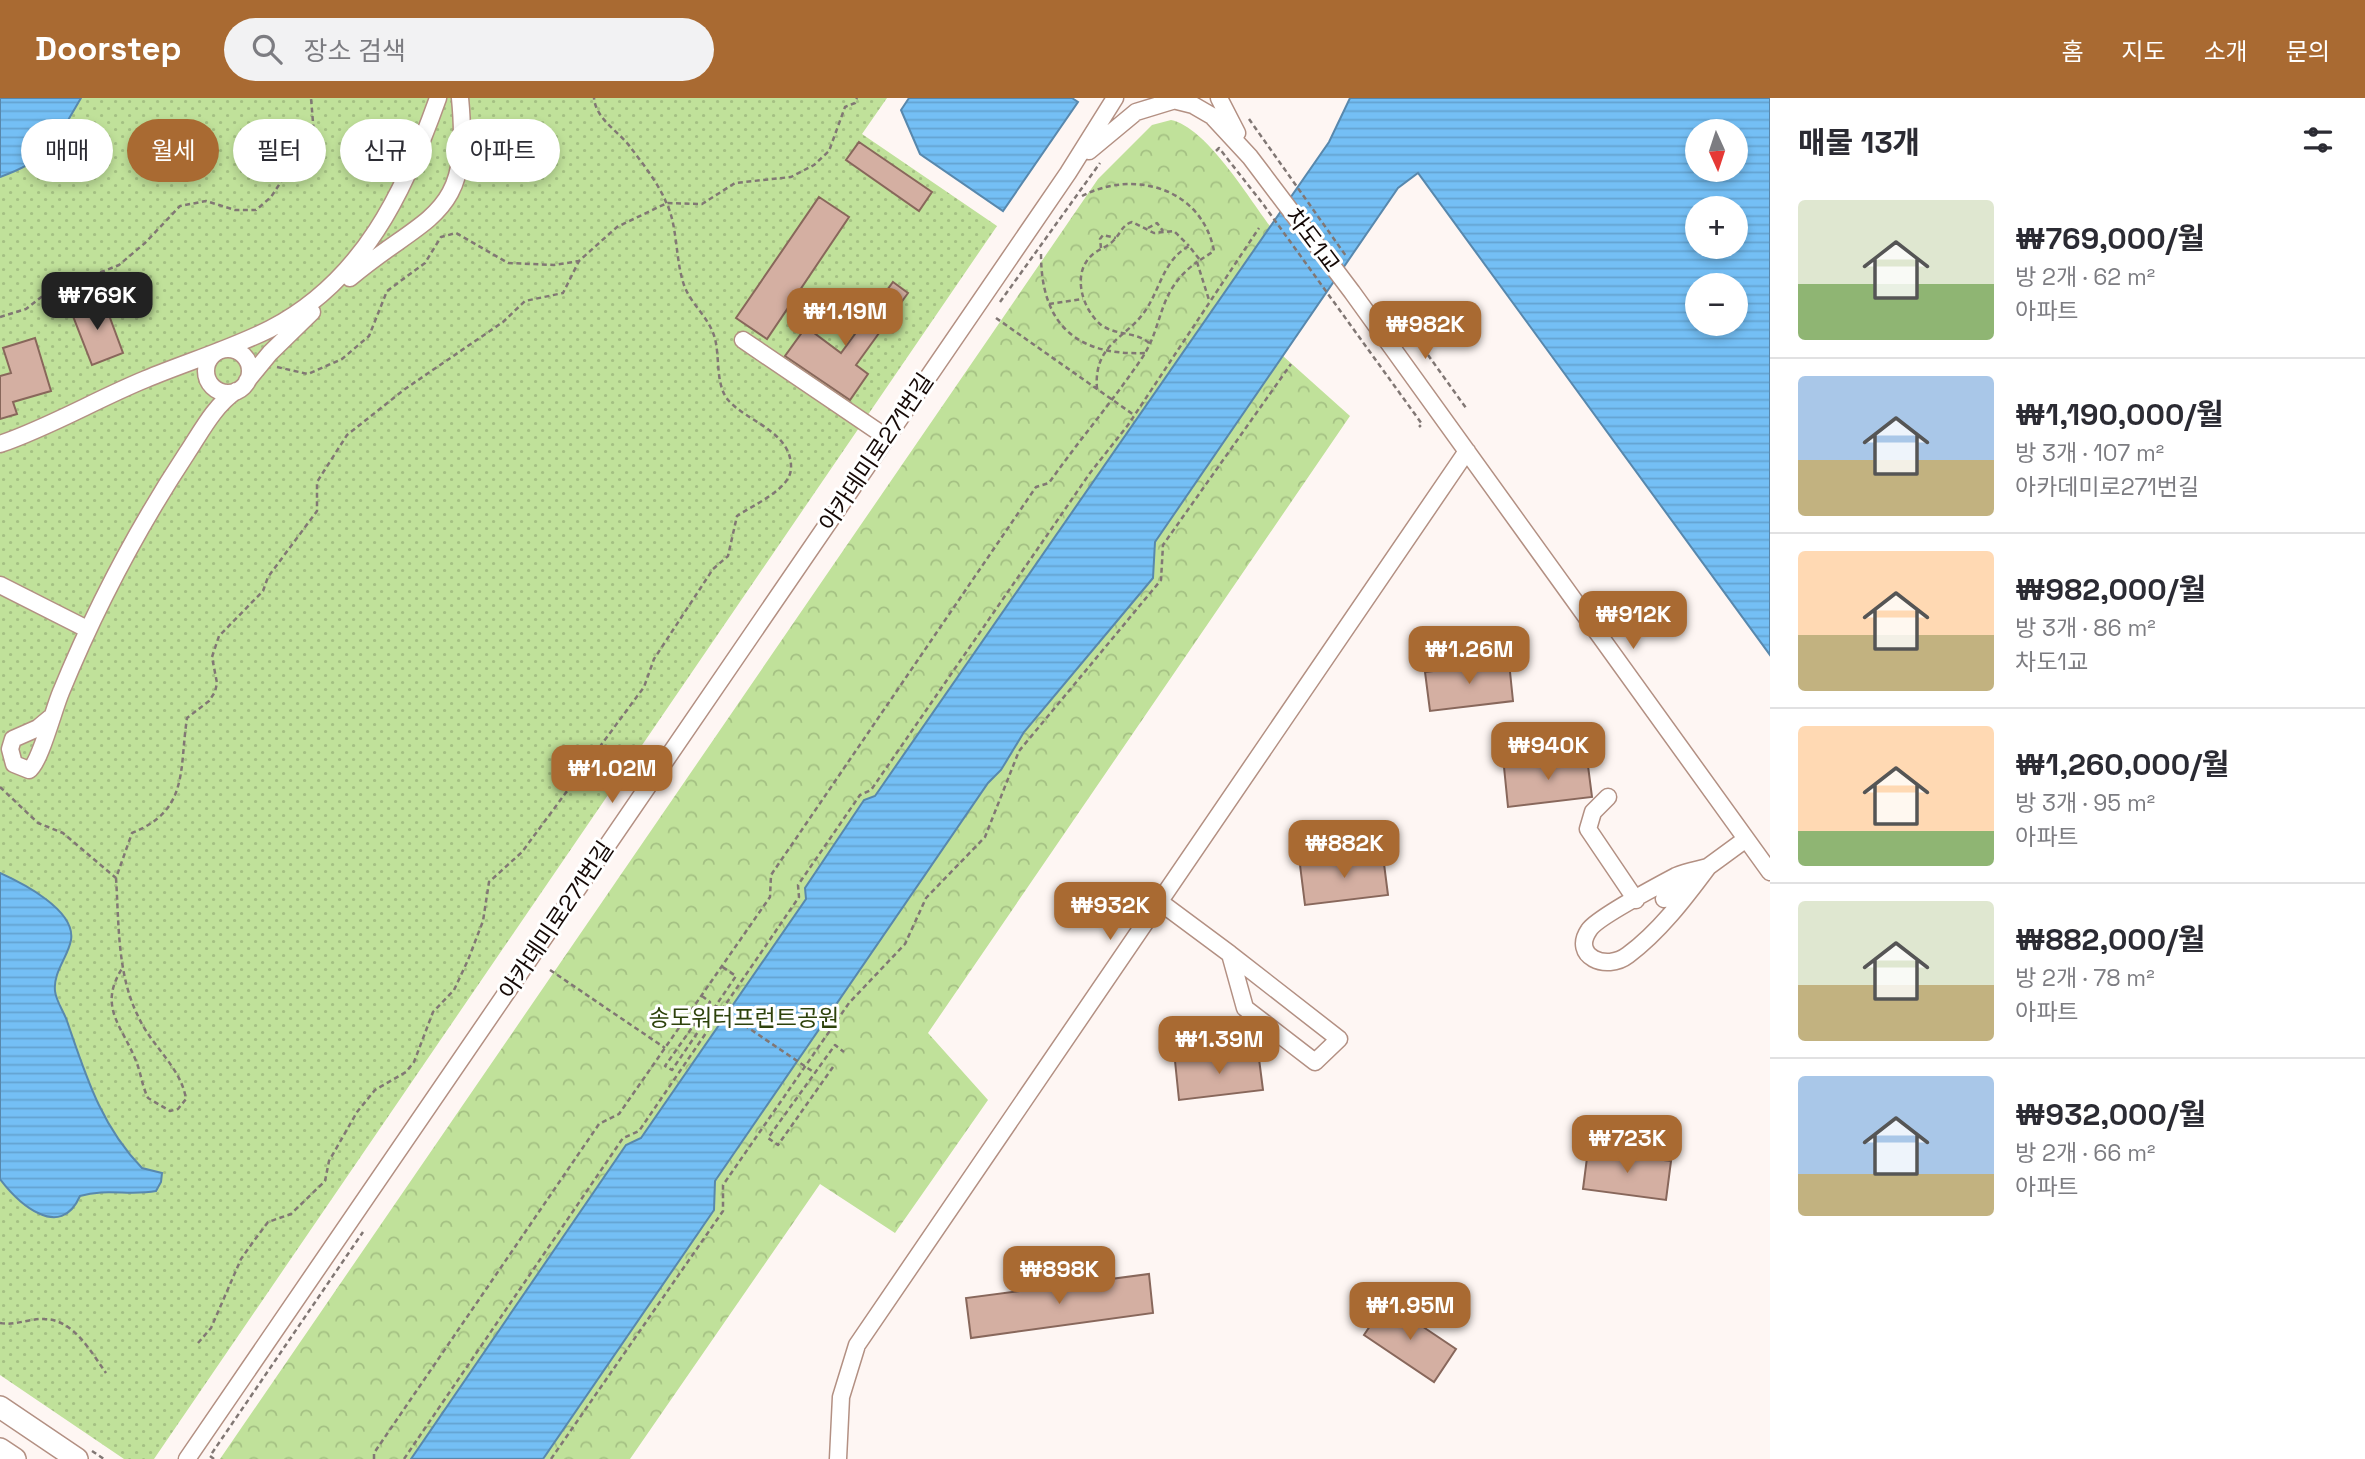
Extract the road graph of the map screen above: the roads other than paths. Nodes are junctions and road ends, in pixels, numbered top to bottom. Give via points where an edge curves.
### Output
1 (438, 98) edge
2 (460, 98) edge
3 (1115, 98) edge
4 (1219, 98) edge
5 (1174, 100) edge
6 (1250, 157) junction
7 (1069, 173) junction
8 (743, 340) dead end
9 (220, 350) junction
10 (184, 364) junction
11 (205, 371) junction
12 (242, 386) junction
13 (215, 389) junction
14 (220, 405) junction
15 (886, 437) junction
16 (0, 444) edge
17 (1467, 451) junction
18 (0, 585) edge
19 (87, 629) junction
20 (50, 718) dead end
21 (1608, 797) dead end
22 (1746, 839) junction
23 (1707, 867) junction
24 (1770, 872) edge
25 (1664, 899) dead end
26 (1636, 900) junction
27 (1160, 902) junction
28 (1230, 954) junction
29 (0, 1407) edge
30 (0, 1449) edge
31 (15, 1459) edge
32 (77, 1459) edge
33 (187, 1459) edge
34 (838, 1459) edge

1 - 9 street via 399,196 367,247 298,312
2 - 12 street via 460,164 442,207 424,226 321,303
3 - 7 street
4 - 6 street
5 - 6 street via 1212,116
5 - 7 street via 1136,112 1104,136
6 - 17 street, 차도1교
7 - 15 street, 아카데미로271번길
8 - 15 street
9 - 10 street
9 - 11 street via 209,358
9 - 12 street via 235,350 247,359
10 - 11 street via 198,364
10 - 16 street
11 - 13 street
12 - 13 street
12 - 14 street
13 - 14 street
14 - 19 street via 155,501
15 - 33 street, 아카데미로271번길
17 - 22 street, 차도1교
17 - 27 street
18 - 19 street
19 - 20 street
21 - 26 street via 1592,812 1588,829
22 - 23 street
22 - 24 street, 차도1교
23 - 25 street
23 - 26 street via 1678,876
23 - 26 street via 1681,902 1627,956 1608,963 1592,959 1586,945 1588,930
27 - 28 street
27 - 34 street via 857,1345 841,1397
28 - 28 street via 1245,1008 1315,1062 1339,1039
29 - 32 main road
30 - 31 main road

